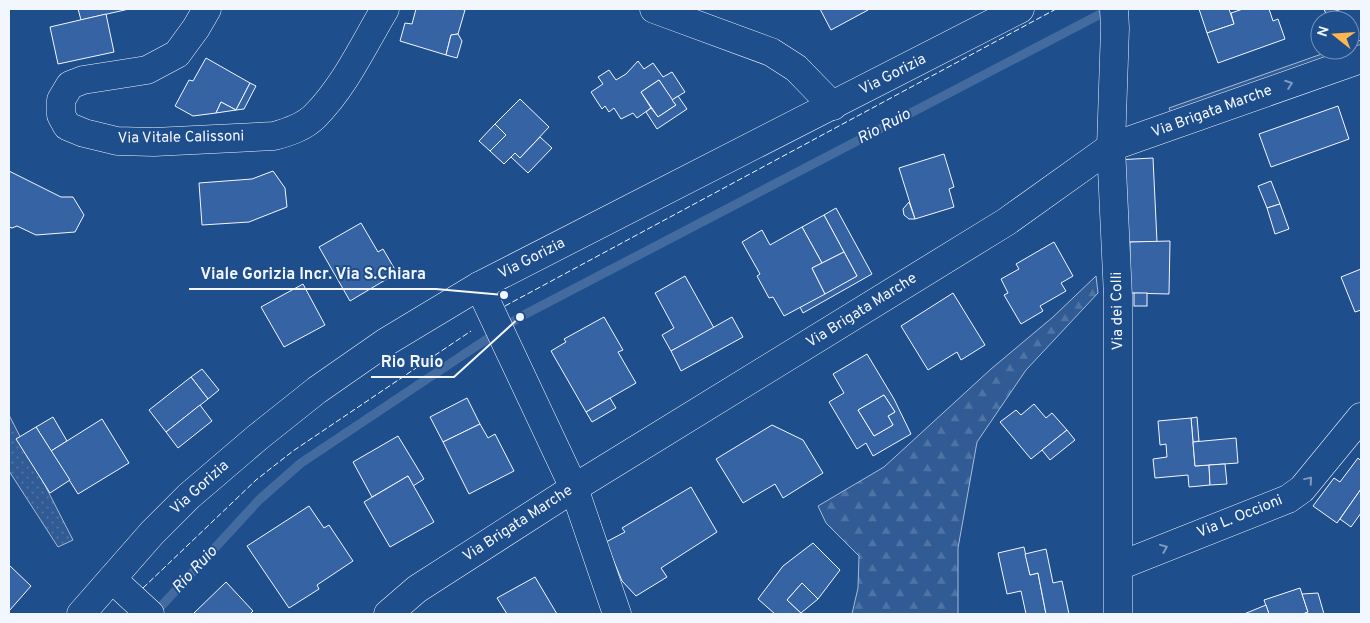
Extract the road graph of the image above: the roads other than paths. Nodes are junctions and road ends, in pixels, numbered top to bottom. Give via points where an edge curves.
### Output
1 (207, 9) edge
2 (386, 9) edge
3 (654, 9) edge
4 (1020, 9) edge
5 (1114, 18) edge
6 (1361, 58) edge
7 (834, 106) junction
8 (1111, 147) junction
9 (479, 286) junction
10 (1361, 417) edge
11 (574, 488) junction
12 (1119, 566) junction
13 (119, 586) junction
14 (81, 614) edge
15 (150, 614) edge
16 (388, 614) edge
17 (616, 614) edge
18 (1118, 614) edge

1 - 2 street, Via Vitale Calissoni via 176,54 148,70 70,85 61,100 61,115 67,126 84,134 117,141 154,142 274,136 291,132 314,117 338,88
3 - 7 street via 771,52 796,68
4 - 7 street, Via Gorizia
5 - 8 street, Via dei Colli
8 -> 6 street, Via Brigata Marche
7 - 9 street, Via Gorizia
8 - 11 street, Via Brigata Marche via 1006,222
8 - 12 street, Via dei Colli via 1118,297
9 - 11 street
9 - 13 street, Via Gorizia via 386,342 316,390 258,437 189,496 152,533
12 -> 10 street, Via L. Occioni via 1288,499 1302,489
11 - 16 street, Via Brigata Marche via 417,589
11 - 17 street
12 - 18 street, Via dei Colli
13 - 14 street, Via Gorizia
13 - 15 street

